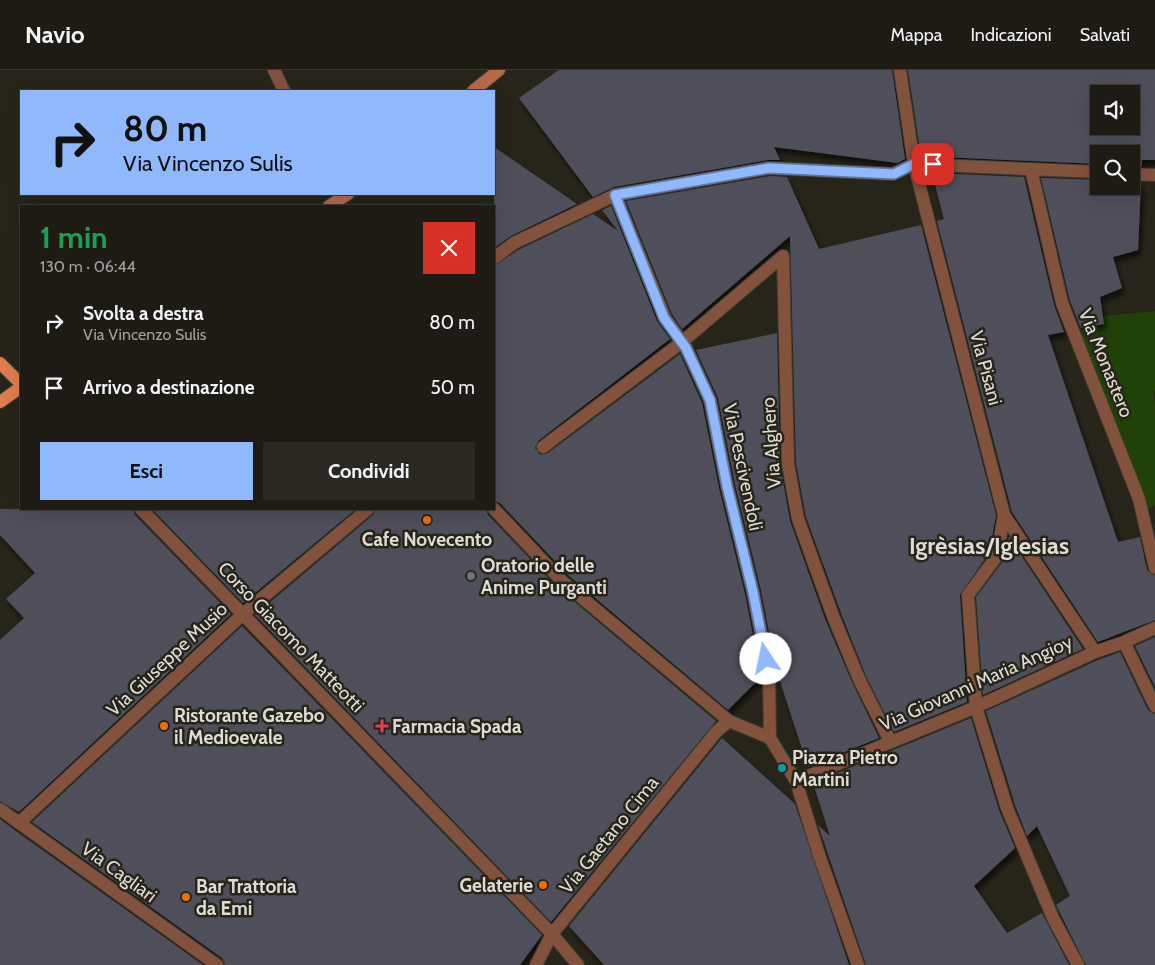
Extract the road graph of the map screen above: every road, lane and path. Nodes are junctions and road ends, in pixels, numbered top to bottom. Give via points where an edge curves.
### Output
1 (274, 70) edge
2 (499, 70) edge
3 (900, 70) edge
4 (284, 90) edge
5 (474, 90) edge
6 (914, 164) junction
7 (1031, 169) junction
8 (1090, 172) edge
9 (1140, 174) edge
10 (1155, 175) edge
11 (615, 195) junction
12 (495, 257) edge
13 (682, 342) junction
14 (0, 362) edge
15 (20, 385) edge
16 (20, 387) edge
17 (0, 402) edge
18 (543, 447) dead end
19 (142, 510) edge
20 (367, 510) edge
21 (495, 510) edge
22 (1004, 515) junction
23 (1155, 568) edge
24 (243, 614) junction
25 (1155, 628) edge
26 (1124, 642) junction
27 (1095, 652) junction
28 (1155, 706) edge
29 (976, 707) junction
30 (725, 717) junction
31 (770, 738) junction
32 (890, 742) junction
33 (796, 781) junction
34 (0, 809) edge
35 (19, 822) junction
36 (552, 934) junction
37 (217, 965) edge
38 (536, 965) edge
39 (578, 965) edge
40 (858, 965) edge
41 (1078, 965) edge

1 - 4 street
2 - 5 main road
3 - 6 street, Via Pisani
6 - 7 street
6 - 11 street via 894,174 769,168
6 - 22 street, Via Pisani
7 - 8 street
7 - 23 street, Via Monastero via 1062,303 1139,499
9 - 10 street
11 - 12 street via 514,243
11 - 13 street, Via Pescivendoli via 664,318
13 - 18 street
13 - 31 street, Via Pescivendoli via 710,400 753,592 769,676
13 - 32 street, Via Alghero via 783,256 788,464 798,519 833,616
14 - 15 main road
16 - 17 main road
19 - 24 street, Corso Giacomo Matteotti
20 - 24 street, Via Giuseppe Musio
21 - 30 street via 562,581
22 - 27 street, Via Pisani
22 - 29 street via 997,556 968,596
24 - 35 street, Via Giuseppe Musio
24 - 36 street, Corso Giacomo Matteotti
25 - 26 street, Via Giovanni Maria Angioy
26 - 27 street, Via Giovanni Maria Angioy
26 - 28 street
27 - 29 street, Via Giovanni Maria Angioy
29 - 32 street, Via Giovanni Maria Angioy
29 - 41 street via 1007,808 1053,918
30 - 31 street
30 - 36 street, Via Gaetano Cima via 717,732
31 - 33 street
32 - 33 street, Via Giovanni Maria Angioy
33 - 40 street
34 - 35 street, Via Cagliari
35 - 37 street, Via Cagliari
36 - 38 street, Via Gaetano Cima
36 - 39 street, Corso Giacomo Matteotti

